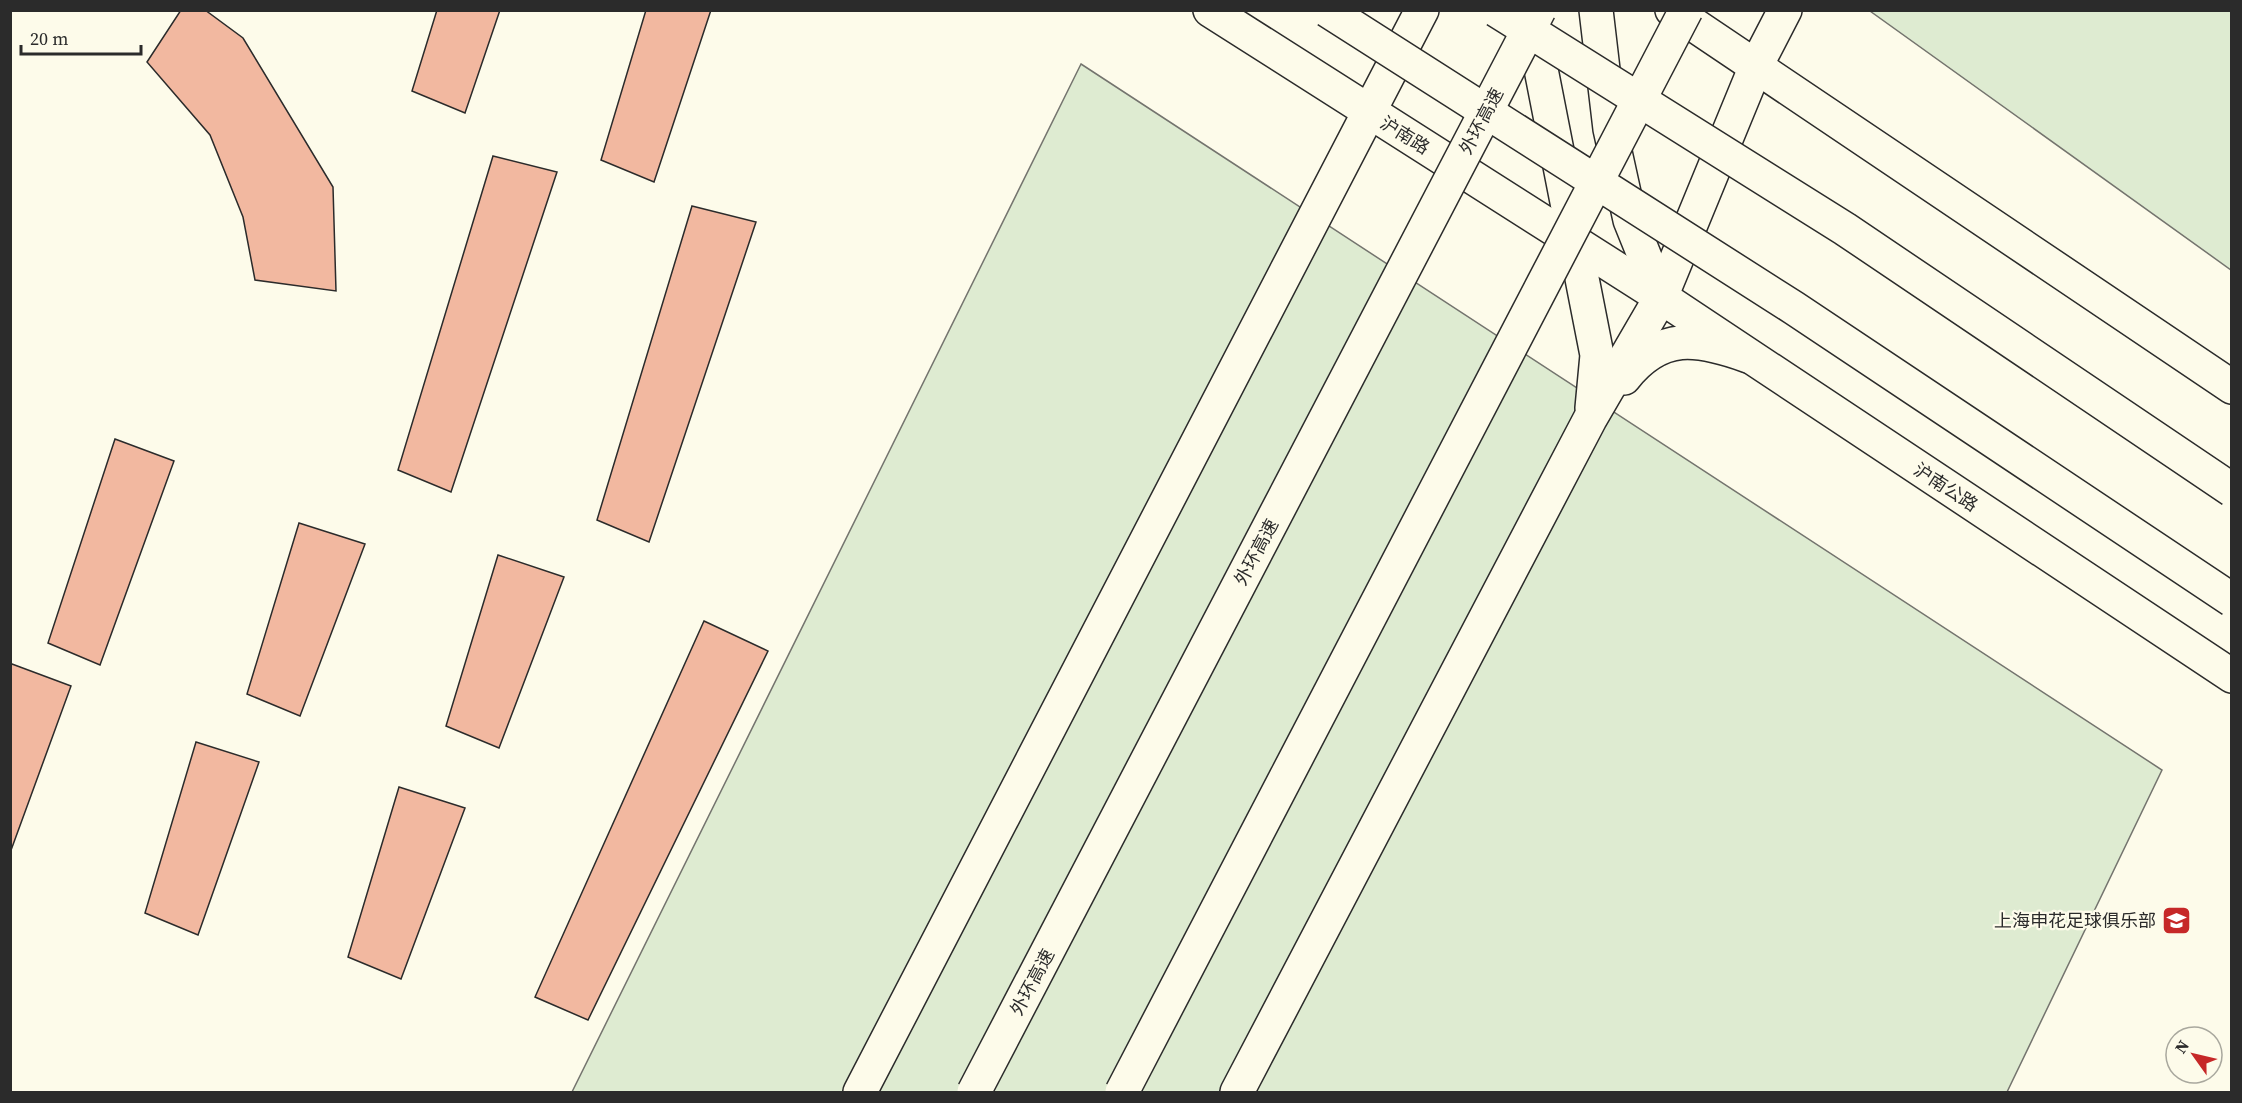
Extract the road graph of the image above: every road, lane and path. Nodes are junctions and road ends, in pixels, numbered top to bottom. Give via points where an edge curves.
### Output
1 (1210, 10) edge
2 (1327, 10) edge
3 (1422, 10) edge
4 (1496, 10) edge
5 (1529, 10) edge
6 (1539, 10) edge
7 (1596, 10) edge
8 (1672, 10) edge
9 (1686, 10) edge
10 (1785, 10) edge
11 (1756, 66) junction
12 (1368, 113) junction
13 (1577, 242) junction
14 (1661, 297) junction
15 (1748, 356) junction
16 (2232, 387) edge
17 (1590, 418) junction
18 (2232, 490) edge
19 (2232, 600) edge
20 (2232, 676) edge
21 (860, 1092) edge
22 (974, 1092) edge
23 (1122, 1092) edge
24 (1237, 1092) edge

1 - 12 main road, 沪南路
2 - 19 main road, bridge via 1794,308
3 - 12 main road
4 - 18 main road, bridge via 1845,229
5 - 13 main road
6 - 22 main road, 外环高速, bridge
7 - 14 main road via 1610,129 1630,220
8 - 11 main road
9 - 23 main road, bridge
10 - 11 main road
11 - 14 main road
11 - 16 main road
12 - 13 main road, 沪南路
12 - 21 main road
13 - 14 main road, 沪南路
13 - 17 main road via 1597,355
14 - 15 main road, 沪南公路
14 - 17 main road
15 - 17 main road via 1717,345 1681,340 1654,350 1633,366
15 - 20 main road, 沪南公路
17 - 24 main road

